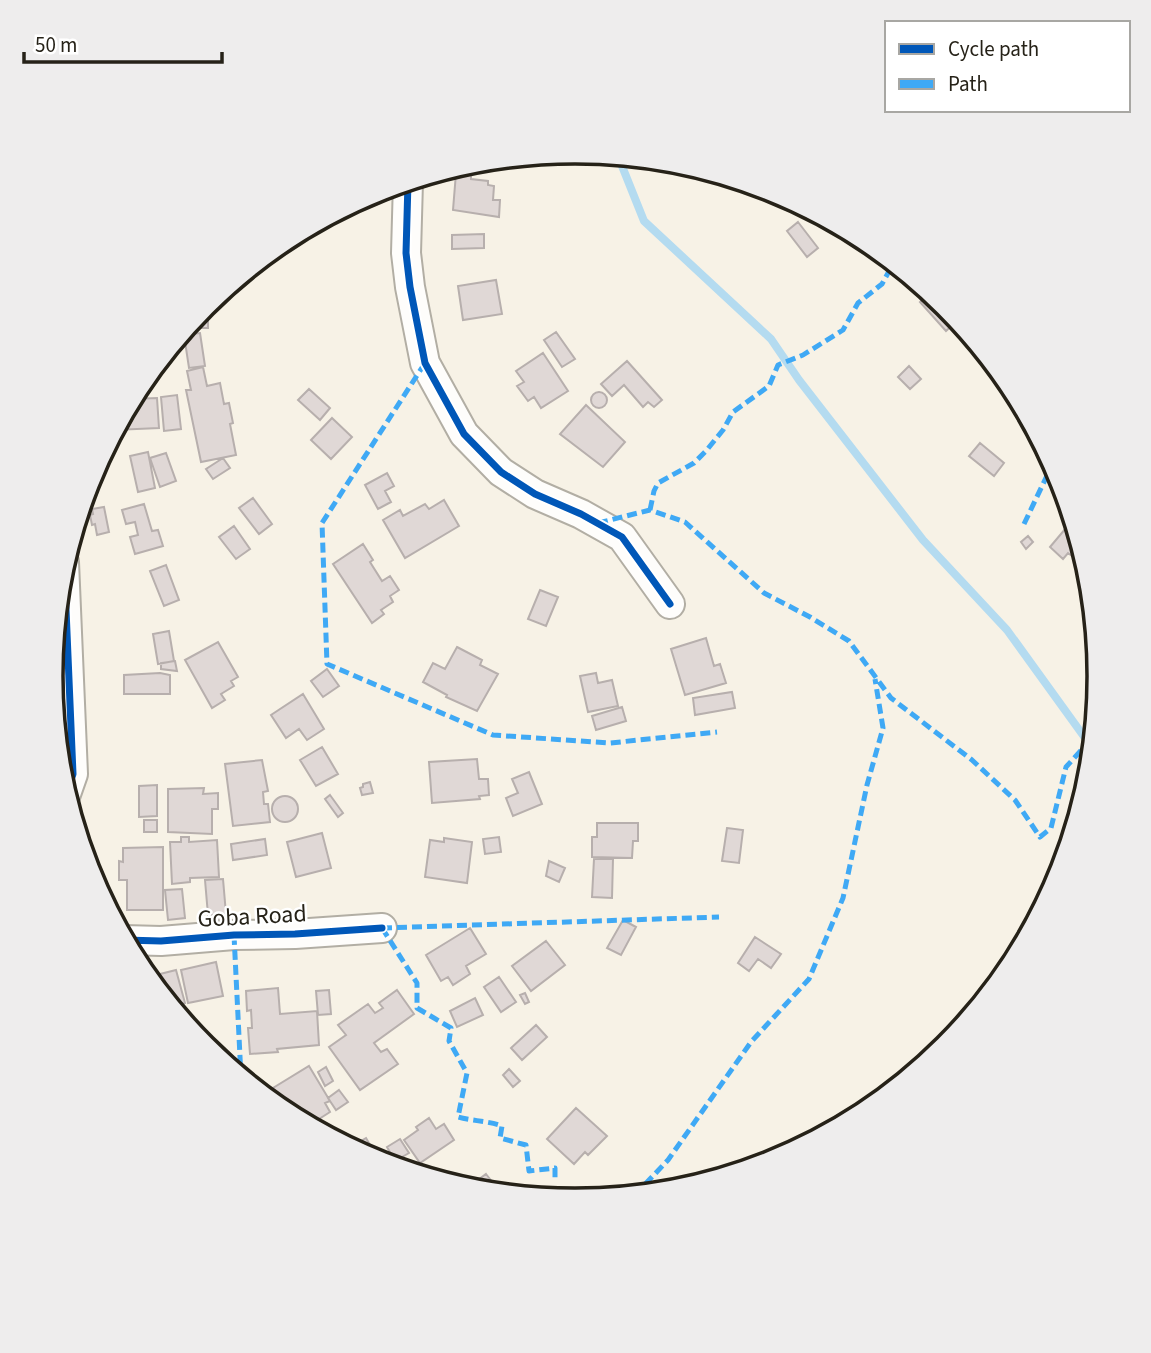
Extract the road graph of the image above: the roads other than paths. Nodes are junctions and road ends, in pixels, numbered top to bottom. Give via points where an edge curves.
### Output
1 (408, 192) edge
2 (670, 604) dead end
3 (65, 637) edge
4 (73, 775) edge
5 (382, 928) dead end
6 (136, 940) edge

1 - 2 street via 406,253 425,363 464,434 501,472 622,537
3 - 4 street
5 - 6 street, Goba Road

